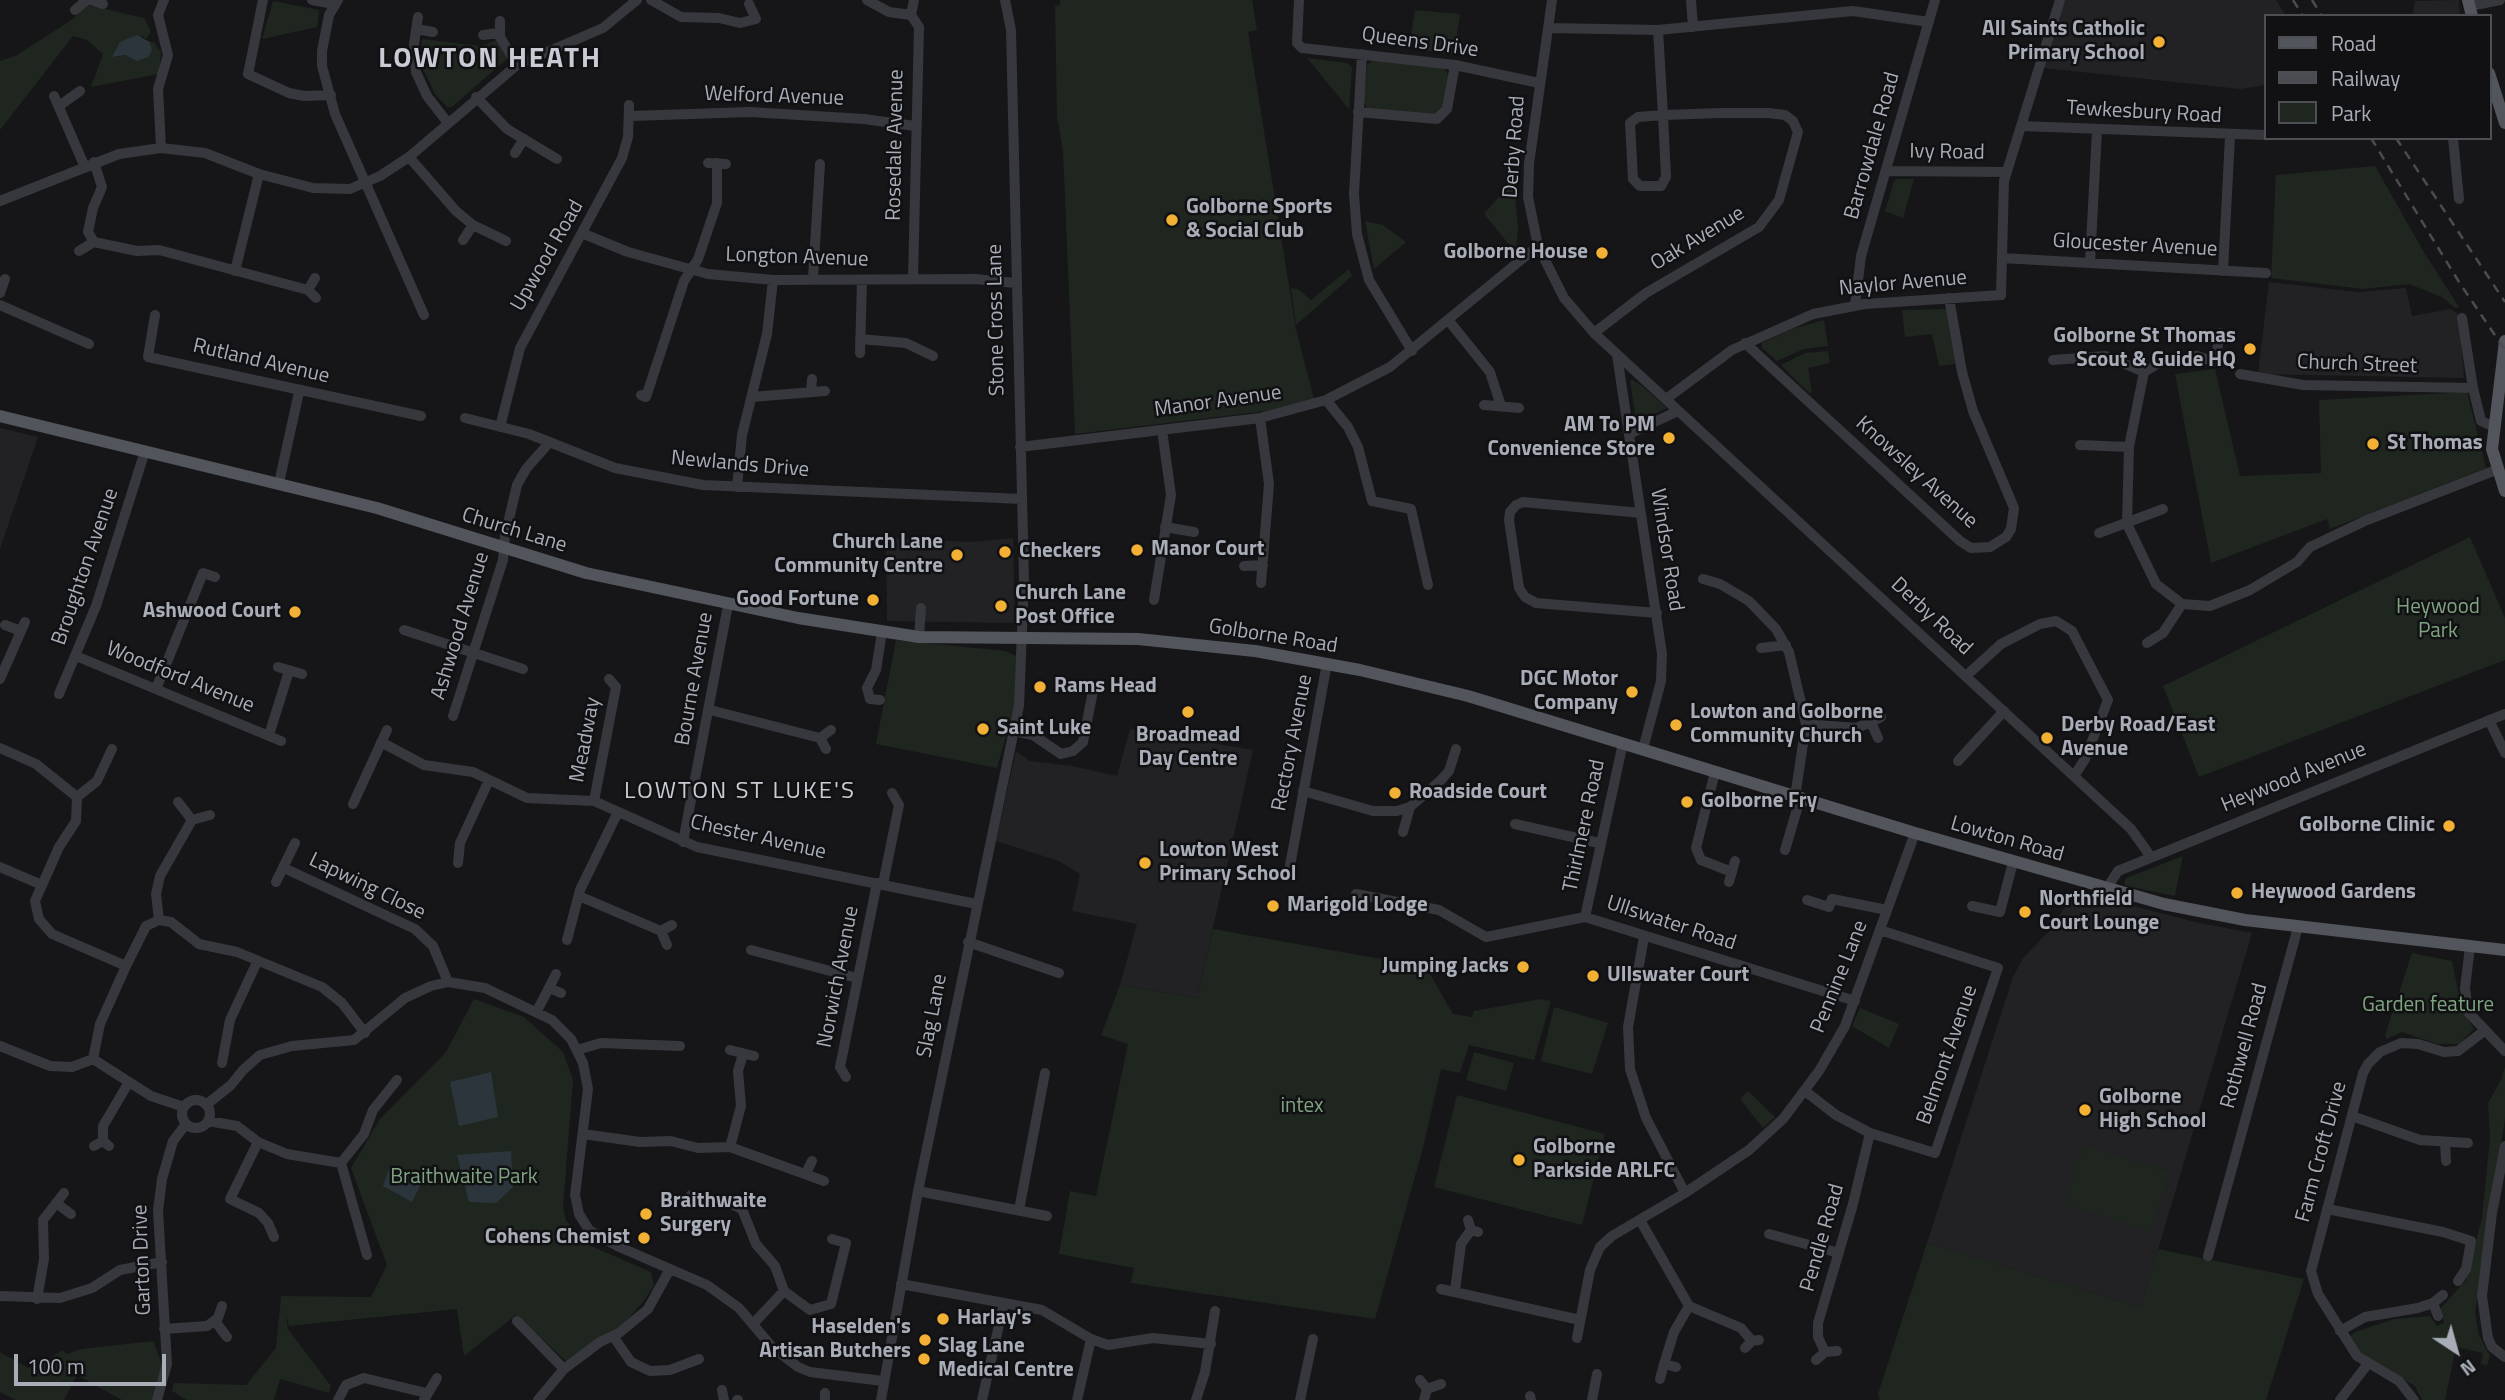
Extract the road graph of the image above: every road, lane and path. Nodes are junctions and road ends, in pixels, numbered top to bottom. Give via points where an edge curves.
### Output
1 (89, 0) edge
2 (164, 0) edge
3 (263, 0) edge
4 (312, 0) edge
5 (638, 0) edge
6 (651, 0) edge
7 (867, 0) edge
8 (914, 0) edge
9 (1005, 0) edge
10 (1298, 0) edge
11 (1552, 0) edge
12 (1691, 0) edge
13 (1935, 0) edge
14 (2060, 0) edge
15 (2500, 0) edge
16 (336, 2) edge
17 (103, 4) dead end
18 (749, 4) dead end
19 (2470, 7) edge
20 (75, 10) dead end
21 (911, 15) junction
22 (418, 18) dead end
23 (500, 21) dead end
24 (1929, 22) junction
25 (1548, 27) junction
26 (1693, 27) junction
27 (416, 29) junction
28 (1658, 30) junction
29 (433, 32) dead end
30 (499, 33) junction
31 (483, 35) dead end
32 (1362, 54) junction
33 (517, 65) junction
34 (1455, 65) junction
35 (2491, 79) edge
36 (1539, 83) junction
37 (80, 91) dead end
38 (331, 95) junction
39 (476, 97) junction
40 (630, 110) joint
41 (1359, 112) junction
42 (1663, 115) junction
43 (448, 123) junction
44 (2505, 123) edge
45 (915, 126) junction
46 (2021, 126) junction
47 (2098, 130) junction
48 (2264, 135) edge
49 (2230, 136) junction
50 (524, 139) junction
51 (2454, 140) edge
52 (161, 148) junction
53 (515, 153) dead end
54 (409, 157) junction
55 (557, 159) dead end
56 (717, 163) dead end
57 (89, 164) junction
58 (820, 164) dead end
59 (1886, 171) junction
60 (2007, 173) junction
61 (259, 174) junction
62 (365, 184) junction
63 (2459, 198) dead end
64 (0, 201) edge
65 (473, 225) junction
66 (584, 234) junction
67 (463, 240) dead end
68 (506, 241) dead end
69 (94, 242) junction
70 (1538, 246) junction
71 (79, 251) dead end
72 (2002, 258) junction
73 (2090, 263) junction
74 (692, 268) junction
75 (236, 271) junction
76 (2223, 271) junction
77 (2266, 273) dead end
78 (315, 278) dead end
79 (813, 278) junction
80 (5, 279) dead end
81 (773, 279) junction
82 (913, 279) junction
83 (862, 281) junction
84 (1015, 283) junction
85 (0, 293) edge
86 (1949, 298) junction
87 (0, 305) edge
88 (1855, 305) junction
89 (155, 315) dead end
90 (424, 315) dead end
91 (2462, 318) dead end
92 (1450, 321) junction
93 (1594, 333) junction
94 (2220, 333) dead end
95 (860, 339) junction
96 (89, 344) dead end
97 (1745, 344) junction
98 (2504, 347) edge
99 (1412, 351) junction
100 (860, 353) dead end
101 (1617, 355) junction
102 (933, 356) dead end
103 (2053, 360) dead end
104 (2144, 372) junction
105 (2240, 374) dead end
106 (812, 379) dead end
107 (2473, 388) junction
108 (825, 391) dead end
109 (299, 392) junction
110 (811, 392) junction
111 (646, 397) dead end
112 (752, 397) junction
113 (1666, 399) junction
114 (1326, 400) junction
115 (1484, 405) dead end
116 (1501, 406) junction
117 (1519, 408) dead end
118 (1678, 411) junction
119 (0, 416) edge
120 (421, 416) dead end
121 (465, 418) dead end
122 (1260, 418) junction
123 (2493, 426) junction
124 (500, 427) junction
125 (1162, 430) junction
126 (1629, 435) junction
127 (548, 444) junction
128 (2080, 445) dead end
129 (1020, 447) junction
130 (2129, 447) junction
131 (145, 451) junction
132 (2496, 470) junction
133 (279, 483) junction
134 (737, 487) junction
135 (2505, 491) edge
136 (1022, 499) junction
137 (2163, 509) dead end
138 (1640, 513) junction
139 (2127, 524) junction
140 (1165, 527) junction
141 (1194, 532) dead end
142 (2099, 533) dead end
143 (505, 549) junction
144 (1263, 565) junction
145 (1244, 566) dead end
146 (215, 577) dead end
147 (1703, 579) dead end
148 (1261, 583) dead end
149 (1428, 585) dead end
150 (1154, 600) dead end
151 (728, 604) junction
152 (2182, 604) junction
153 (921, 608) dead end
154 (1657, 613) junction
155 (5, 625) dead end
156 (404, 630) dead end
157 (882, 632) junction
158 (919, 637) junction
159 (1024, 640) junction
160 (2147, 643) dead end
161 (1786, 645) junction
162 (1761, 649) dead end
163 (474, 651) junction
164 (76, 656) junction
165 (1328, 663) junction
166 (278, 667) dead end
167 (523, 669) dead end
168 (289, 671) junction
169 (302, 674) dead end
170 (1966, 677) junction
171 (0, 678) edge
172 (617, 683) dead end
173 (156, 689) junction
174 (1093, 691) dead end
175 (59, 694) dead end
176 (875, 703) dead end
177 (1512, 709) joint
178 (710, 710) junction
179 (2004, 711) junction
180 (2505, 714) edge
181 (453, 716) dead end
182 (2490, 720) junction
183 (1805, 724) junction
184 (387, 730) dead end
185 (831, 730) dead end
186 (1014, 731) junction
187 (269, 735) junction
188 (820, 738) junction
189 (1878, 738) dead end
190 (281, 741) dead end
191 (382, 743) junction
192 (1623, 743) junction
193 (0, 748) edge
194 (112, 749) dead end
195 (826, 749) dead end
196 (1456, 749) dead end
197 (1643, 749) junction
198 (2505, 752) edge
199 (1958, 761) dead end
200 (1715, 772) junction
201 (2074, 776) junction
202 (489, 780) junction
203 (1303, 791) junction
204 (892, 793) dead end
205 (77, 797) junction
206 (1798, 798) junction
207 (594, 801) junction
208 (178, 802) dead end
209 (354, 804) dead end
210 (1410, 807) junction
211 (618, 812) junction
212 (210, 815) dead end
213 (192, 820) junction
214 (1515, 824) dead end
215 (1403, 832) dead end
216 (1915, 833) junction
217 (683, 842) junction
218 (295, 844) dead end
219 (1599, 844) junction
220 (1785, 850) dead end
221 (2151, 857) junction
222 (2013, 862) junction
223 (458, 863) dead end
224 (0, 867) edge
225 (284, 868) junction
226 (1289, 871) dead end
227 (1732, 872) dead end
228 (276, 882) dead end
229 (880, 884) junction
230 (41, 885) junction
231 (2107, 888) junction
232 (1356, 894) dead end
233 (579, 896) junction
234 (1807, 900) dead end
235 (976, 904) junction
236 (1972, 906) dead end
237 (1887, 910) junction
238 (1585, 916) junction
239 (159, 920) junction
240 (672, 925) dead end
241 (2298, 927) junction
242 (1880, 930) junction
243 (661, 931) junction
244 (1644, 937) junction
245 (568, 940) dead end
246 (968, 942) junction
247 (667, 944) dead end
248 (2470, 947) junction
249 (751, 950) dead end
250 (2505, 950) edge
251 (257, 962) junction
252 (127, 967) junction
253 (1059, 973) dead end
254 (556, 974) dead end
255 (858, 978) junction
256 (448, 982) junction
257 (549, 988) junction
258 (561, 993) dead end
259 (1855, 1001) junction
260 (537, 1011) junction
261 (2484, 1031) junction
262 (365, 1033) junction
263 (0, 1046) edge
264 (680, 1046) dead end
265 (577, 1050) junction
266 (730, 1050) dead end
267 (2505, 1051) edge
268 (93, 1059) junction
269 (222, 1063) dead end
270 (1046, 1070) dead end
271 (846, 1077) dead end
272 (397, 1080) dead end
273 (129, 1082) junction
274 (1805, 1091) junction
275 (206, 1105) junction
276 (184, 1107) junction
277 (2352, 1116) junction
278 (208, 1121) junction
279 (186, 1124) junction
280 (1870, 1133) junction
281 (583, 1134) junction
282 (258, 1142) junction
283 (2445, 1142) junction
284 (2468, 1143) dead end
285 (102, 1144) dead end
286 (2505, 1146) edge
287 (730, 1147) junction
288 (812, 1161) dead end
289 (2446, 1161) dead end
290 (341, 1163) junction
291 (806, 1174) junction
292 (824, 1181) dead end
293 (2501, 1183) edge
294 (918, 1191) junction
295 (64, 1193) dead end
296 (1685, 1193) junction
297 (691, 1195) dead end
298 (709, 1199) junction
299 (56, 1203) junction
300 (2327, 1209) junction
301 (706, 1210) dead end
302 (1019, 1210) junction
303 (71, 1214) dead end
304 (1047, 1216) dead end
305 (1640, 1220) junction
306 (1472, 1228) dead end
307 (1769, 1234) dead end
308 (274, 1237) dead end
309 (832, 1239) dead end
310 (1839, 1253) junction
311 (367, 1255) dead end
312 (2208, 1255) dead end
313 (162, 1262) junction
314 (670, 1269) junction
315 (2458, 1281) dead end
316 (901, 1284) junction
317 (1441, 1289) dead end
318 (1455, 1290) junction
319 (783, 1291) junction
320 (2443, 1295) dead end
321 (0, 1296) edge
322 (37, 1299) junction
323 (1004, 1303) junction
324 (2433, 1303) junction
325 (222, 1306) dead end
326 (1689, 1306) junction
327 (1215, 1311) dead end
328 (2438, 1316) dead end
329 (1580, 1320) junction
330 (215, 1321) junction
331 (517, 1321) dead end
332 (753, 1324) junction
333 (164, 1329) junction
334 (2340, 1331) junction
335 (613, 1336) junction
336 (227, 1337) dead end
337 (1577, 1338) dead end
338 (1091, 1339) junction
339 (1313, 1339) dead end
340 (1752, 1343) dead end
341 (1211, 1344) junction
342 (1837, 1350) dead end
343 (1825, 1352) junction
344 (2505, 1357) edge
345 (692, 1358) dead end
346 (1816, 1360) dead end
347 (1664, 1364) junction
348 (2368, 1365) junction
349 (1676, 1367) dead end
350 (564, 1369) junction
351 (1597, 1374) dead end
352 (437, 1378) dead end
353 (1660, 1379) dead end
354 (883, 1381) junction
355 (1441, 1384) dead end
356 (425, 1397) edge
357 (157, 1400) edge
358 (338, 1400) edge
359 (538, 1400) edge
360 (880, 1400) edge
361 (982, 1400) edge
362 (1077, 1400) edge
363 (1196, 1400) edge
364 (1300, 1400) edge
365 (1424, 1400) edge
366 (1592, 1400) edge
367 (2340, 1400) edge
368 (2414, 1400) edge

1 - 17 street
1 - 20 street
2 - 52 street via 158,15 168,55 158,89
3 - 38 street via 248,74 289,93
4 - 16 street
5 - 33 street via 603,28
6 - 18 street via 681,17 740,23 761,17
7 - 21 street via 889,12
8 - 21 street, Rosedale Avenue
9 - 84 street, Stone Cross Lane via 1011,30
10 - 32 street, Queens Drive via 1297,43 1302,48
11 - 25 street, Derby Road
12 - 26 street
13 - 24 street, Barrowdale Road
14 - 46 street
15 - 19 street
16 - 38 street via 322,51
21 - 45 street, Rosedale Avenue via 919,27
22 - 27 street
23 - 30 street
24 - 26 street via 1853,11
24 - 59 street, Barrowdale Road
25 - 28 street
25 - 36 street, Derby Road
26 - 28 street
27 - 29 street
27 - 43 street via 414,59 419,79
28 - 42 street
30 - 31 street
30 - 33 street
32 - 34 street, Queens Drive
32 - 41 street
33 - 39 street
34 - 36 street, Queens Drive
34 - 41 street via 1447,109 1437,119
35 - 44 main road
36 - 70 street, Derby Road via 1528,182
37 - 57 street via 57,101
38 - 62 street via 341,132
39 - 43 street
39 - 50 street
40 - 45 street, Welford Avenue via 750,112
40 - 66 street, Upwood Road via 622,158
41 - 99 street via 1354,194 1362,257 1383,307
42 - 42 street via 1667,177 1661,186 1640,186 1633,179 1630,123 1638,117
42 - 93 street, Oak Avenue via 1785,115 1798,132 1779,200 1749,234 1646,293
43 - 54 street
45 - 82 street, Rosedale Avenue
46 - 47 street, Tewkesbury Road
46 - 60 street
47 - 49 street, Tewkesbury Road
47 - 73 street
48 - 49 street, Tewkesbury Road
49 - 76 street
50 - 53 street
50 - 55 street
51 - 63 street
52 - 57 street
52 - 61 street via 205,153
54 - 62 street
54 - 65 street
56 - 74 street via 717,204
57 - 64 street
57 - 69 street via 102,187 88,232
58 - 79 street
59 - 60 street, Ivy Road
59 - 88 street, Barrowdale Road via 1861,256
60 - 72 street
61 - 62 street via 331,190
61 - 75 street
62 - 90 street
65 - 67 street
65 - 68 street
66 - 74 street, Longton Avenue via 628,252
66 - 124 street, Upwood Road via 520,348
69 - 71 street
69 - 75 street via 136,251 159,250
70 - 92 street, Manor Avenue
70 - 93 street, Derby Road via 1564,298
72 - 73 street, Gloucester Avenue
72 - 86 street, Naylor Avenue via 2001,295
73 - 76 street, Gloucester Avenue
74 - 81 street, Longton Avenue via 708,274
74 - 111 street
75 - 78 street via 312,294
76 - 77 street, Gloucester Avenue
79 - 81 street, Longton Avenue
79 - 83 street, Longton Avenue
80 - 85 street
81 - 112 street via 772,310
82 - 83 street, Longton Avenue
82 - 84 street, Longton Avenue
83 - 95 street
84 - 129 street, Stone Cross Lane
86 - 88 street, Naylor Avenue
86 - 97 street, Knowsley Avenue via 1973,411 2014,508 2011,529 1990,547 1971,548 1960,541
87 - 96 street
88 - 97 street, Naylor Avenue via 1813,314
89 - 109 street, Rutland Avenue via 148,357
91 - 107 street
92 - 99 street, Manor Avenue
92 - 116 street via 1490,372
93 - 101 street, Derby Road
94 - 104 street via 2215,362 2197,356 2159,363
95 - 100 street
95 - 102 street via 906,343
97 - 113 street, Naylor Avenue
98 - 123 main road
99 - 114 street, Manor Avenue via 1364,383
101 - 113 street, Derby Road
101 - 126 street, Windsor Road
103 - 104 street via 2106,356
104 - 130 street
105 - 107 street, Church Street via 2303,385
106 - 110 street
107 - 123 street via 2481,421
108 - 110 street
109 - 120 street, Rutland Avenue via 408,418
109 - 133 street
110 - 112 street
112 - 134 street via 742,435
113 - 118 street, Derby Road
114 - 122 street, Manor Avenue
114 - 149 street via 1358,447 1372,501 1411,509
115 - 116 street
116 - 117 street
118 - 126 street
118 - 170 street, Derby Road
119 - 131 main road, Church Lane
121 - 124 street, Newlands Drive
122 - 125 street, Manor Avenue
122 - 144 street via 1269,484
123 - 132 main road
124 - 127 street, Newlands Drive
125 - 129 street, Manor Avenue
125 - 140 street via 1171,495
126 - 138 street, Windsor Road
127 - 134 street, Newlands Drive via 642,475
127 - 143 street, Ashwood Avenue via 517,485
128 - 130 street
129 - 136 street, Stone Cross Lane
130 - 139 street
131 - 133 main road, Church Lane
131 - 164 street, Broughton Avenue
132 - 135 main road
132 - 152 street via 2310,547 2297,562 2250,590 2210,606
133 - 143 main road, Church Lane
134 - 136 street, Newlands Drive
136 - 159 street, Stone Cross Lane
137 - 139 street
138 - 154 street, Windsor Road
138 - 154 street via 1516,505 1509,520 1519,588 1536,603
139 - 142 street
139 - 152 street via 2157,584
140 - 141 street
140 - 150 street
143 - 151 main road, Church Lane via 586,573
143 - 163 street, Ashwood Avenue
144 - 145 street
144 - 148 street
146 - 173 street via 203,573
147 - 161 street via 1749,601
151 - 157 main road, Church Lane
151 - 178 street, Bourne Avenue
152 - 160 street via 2163,633
153 - 158 street
154 - 197 street, Windsor Road via 1662,669
155 - 171 street via 23,627
156 - 163 street
157 - 158 main road, Church Lane
157 - 176 street via 876,670 867,688
158 - 159 main road, Church Lane
159 - 165 main road, Golborne Road via 1138,639
159 - 186 street, Slag Lane
161 - 162 street
161 - 183 street
163 - 167 street
163 - 181 street, Ashwood Avenue
164 - 173 street, Woodford Avenue
164 - 175 street, Broughton Avenue
165 - 177 main road, Golborne Road
165 - 203 street, Rectory Avenue
166 - 168 street
168 - 169 street
168 - 187 street, Woodford Avenue
170 - 179 street, Derby Road
170 - 201 street via 2001,644 2040,624 2056,621 2072,631 2108,700
172 - 207 street, Meadway
173 - 187 street, Woodford Avenue
174 - 186 street via 1083,742 1073,751 1061,754 1033,735
177 - 192 main road, Lowton Road
178 - 188 street
178 - 217 street, Bourne Avenue
179 - 199 street
179 - 201 street, Derby Road
180 - 182 street, Heywood Avenue
182 - 198 street
182 - 221 street, Heywood Avenue
183 - 189 street via 1856,728 1876,720
183 - 206 street
184 - 191 street
185 - 188 street
186 - 235 street, Slag Lane
187 - 190 street, Woodford Avenue
188 - 195 street
191 - 202 street, Chester Avenue via 424,765 473,772
191 - 209 street
192 - 197 main road, Lowton Road
192 - 219 street, Thirlmere Road
193 - 205 street via 36,764
194 - 205 street via 97,781
196 - 210 street via 1450,771
197 - 200 main road, Lowton Road
200 - 206 main road, Lowton Road
200 - 227 street via 1696,848 1700,860
201 - 221 street, Derby Road via 2132,829
202 - 207 street, Chester Avenue via 527,798
202 - 223 street via 460,843
203 - 210 street via 1373,811
203 - 226 street, Rectory Avenue
204 - 229 street, Norwich Avenue via 899,805
205 - 230 street via 76,821
206 - 216 main road, Lowton Road
206 - 220 street
207 - 211 street, Chester Avenue
208 - 213 street
210 - 215 street
211 - 217 street, Chester Avenue
211 - 233 street
212 - 213 street
213 - 239 street via 160,876 156,894
214 - 219 street
216 - 222 main road, Lowton Road
216 - 237 street, Pennine Lane
217 - 229 street, Chester Avenue
218 - 225 street, Lapwing Close
219 - 238 street, Thirlmere Road
221 - 231 street, Heywood Avenue via 2118,871
222 - 231 main road, Lowton Road
222 - 236 street via 2000,912
224 - 230 street
225 - 228 street, Lapwing Close
225 - 256 street, Lapwing Close via 415,929 438,953
229 - 235 street, Chester Avenue
229 - 255 street, Norwich Avenue
230 - 252 street via 35,901 45,927
231 - 241 main road, Lowton Road via 2245,920
232 - 238 street, Ullswater Road via 1439,910 1486,937
233 - 243 street
233 - 245 street
234 - 237 street via 1829,907 1832,900
235 - 246 street, Slag Lane
237 - 242 street, Pennine Lane
238 - 244 street, Ullswater Road
239 - 251 street via 171,922 199,944 225,948
239 - 252 street via 146,926
240 - 243 street
241 - 248 main road, Lowton Road
241 - 312 street, Rothwell Road
242 - 259 street, Pennine Lane
242 - 280 street, Belmont Avenue via 1998,968 1935,1153
243 - 247 street
244 - 259 street, Ullswater Road
244 - 296 street via 1628,1027 1630,1069 1646,1118
246 - 253 street
246 - 294 street, Slag Lane
248 - 250 main road, Lowton Road
248 - 261 street via 2465,999 2468,1012
249 - 255 street
251 - 262 street via 333,995
251 - 269 street via 230,1020
252 - 268 street via 100,1024
254 - 257 street
255 - 271 street, Norwich Avenue via 840,1067
256 - 260 street via 485,988
256 - 262 street via 405,998
257 - 258 street
257 - 260 street
259 - 274 street, Pennine Lane
260 - 265 street via 563,1029
261 - 267 street
261 - 277 street, Farm Croft Drive via 2458,1051 2411,1043 2380,1052 2363,1073
262 - 275 street via 343,1043 292,1046 260,1055
263 - 268 street via 61,1067
264 - 265 street via 601,1043
265 - 281 street via 588,1089
266 - 287 street via 748,1055 738,1071 741,1106
268 - 273 street
270 - 302 street
272 - 290 street
273 - 276 street via 151,1096
273 - 285 street via 103,1126
274 - 280 street
274 - 296 street, Pennine Lane via 1765,1136
275 - 276 street via 194,1100
275 - 278 street
276 - 279 street
277 - 283 street via 2420,1140
277 - 300 street, Farm Croft Drive
278 - 279 street via 198,1128
278 - 282 street via 237,1126
279 - 313 street, Garton Drive via 173,1140 162,1178 158,1210
280 - 310 street, Pendle Road
281 - 287 street via 671,1141 698,1148
281 - 314 street via 575,1195 583,1223 597,1237
282 - 290 street via 288,1154
282 - 308 street via 230,1199 259,1213
283 - 284 street
283 - 289 street
286 - 293 street
287 - 291 street
288 - 291 street
290 - 311 street
291 - 292 street
293 - 344 street via 2482,1296 2488,1338
294 - 302 street
294 - 316 street, Slag Lane
295 - 299 street
296 - 305 street, Pennine Lane
297 - 298 street
298 - 301 street
298 - 319 street via 742,1209 751,1236 775,1266
299 - 303 street
299 - 322 street via 41,1230 44,1259
300 - 315 street via 2471,1241 2466,1269
300 - 334 street, Farm Croft Drive via 2311,1272
302 - 304 street
305 - 326 street
305 - 329 street, Pennine Lane via 1612,1236 1595,1253
306 - 318 street via 1461,1244
307 - 310 street
309 - 319 street via 847,1238 831,1304 810,1310
310 - 343 street, Pendle Road via 1817,1331
313 - 322 street via 120,1270 76,1295
313 - 333 street, Garton Drive
314 - 332 street via 716,1290
314 - 335 street via 648,1309
316 - 323 street
316 - 354 street, Slag Lane
317 - 318 street
318 - 329 street
319 - 332 street
320 - 324 street
321 - 322 street
323 - 338 street via 1042,1310
323 - 361 street
324 - 328 street
324 - 334 street via 2378,1313
325 - 330 street
326 - 340 street via 1741,1328
326 - 347 street
327 - 341 street
329 - 337 street, Pennine Lane
330 - 333 street via 202,1327
330 - 336 street
331 - 350 street via 536,1333
332 - 354 street via 772,1347 798,1367
333 - 357 street, Garton Drive via 166,1373
334 - 348 street, Farm Croft Drive
335 - 345 street via 631,1362 645,1370 663,1372
335 - 350 street
338 - 341 street via 1108,1345 1153,1338
338 - 362 street
339 - 364 street
341 - 363 street
342 - 343 street
343 - 346 street
347 - 349 street
347 - 353 street
348 - 367 street
348 - 368 street, Farm Croft Drive via 2399,1381
350 - 359 street
351 - 366 street
352 - 356 street
354 - 360 street, Slag Lane
355 - 365 street via 1424,1385
356 - 358 street via 364,1378 346,1385

